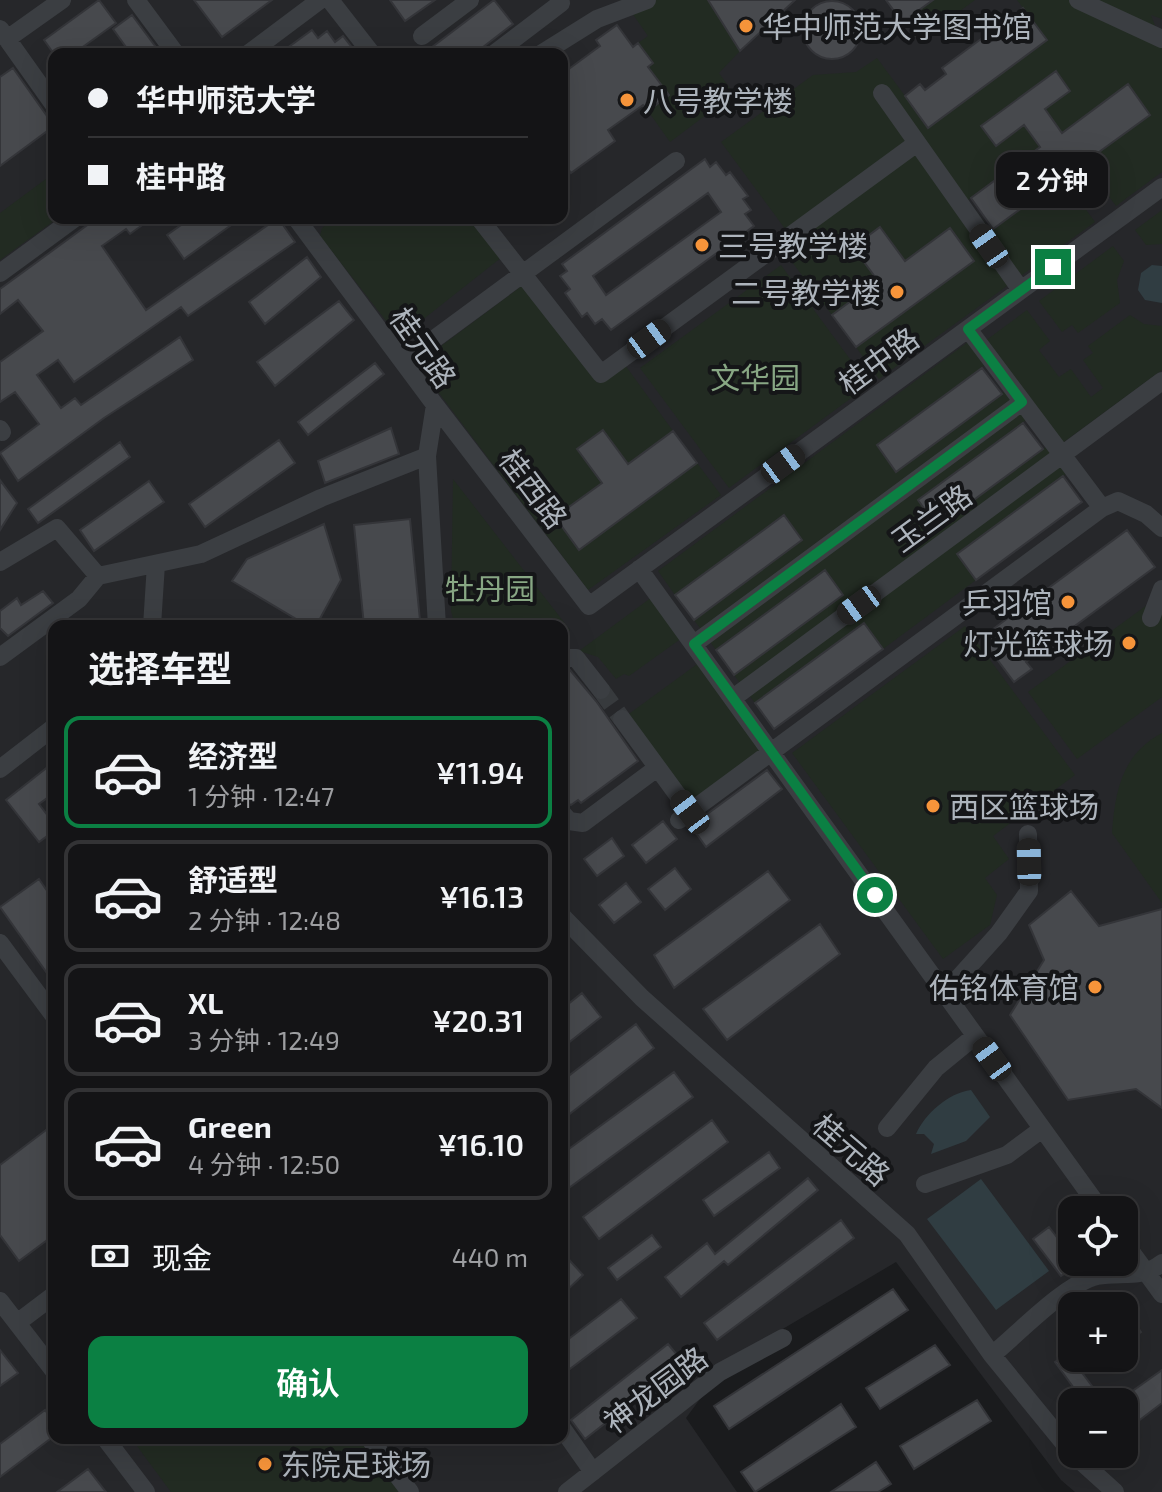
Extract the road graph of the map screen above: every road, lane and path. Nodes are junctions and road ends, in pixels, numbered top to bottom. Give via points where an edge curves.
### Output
1 (62, 0) edge
2 (136, 0) edge
3 (320, 0) edge
4 (330, 0) edge
5 (470, 0) edge
6 (647, 0) edge
7 (1078, 0) edge
8 (558, 2) edge
9 (597, 19) junction
10 (4, 34) edge
11 (422, 36) dead end
12 (1162, 39) edge
13 (172, 48) edge
14 (256, 48) edge
15 (367, 48) edge
16 (501, 48) edge
17 (551, 48) edge
18 (882, 93) dead end
19 (48, 96) edge
20 (917, 143) junction
21 (676, 161) dead end
22 (1162, 187) edge
23 (67, 224) edge
24 (306, 224) edge
25 (484, 224) edge
26 (0, 273) edge
27 (523, 273) junction
28 (1021, 290) junction
29 (968, 329) junction
30 (403, 362) junction
31 (1162, 381) edge
32 (1022, 402) junction
33 (435, 405) junction
34 (1062, 455) junction
35 (427, 456) junction
36 (1102, 508) junction
37 (1162, 528) edge
38 (0, 562) edge
39 (156, 564) junction
40 (639, 569) junction
41 (98, 576) junction
42 (1162, 589) edge
43 (589, 606) joint
44 (1151, 618) dead end
45 (50, 620) edge
46 (152, 620) edge
47 (437, 620) edge
48 (48, 622) edge
49 (694, 644) junction
50 (0, 657) edge
51 (568, 658) edge
52 (601, 690) tunnel mouth
53 (733, 698) junction
54 (622, 719) tunnel mouth
55 (48, 732) edge
56 (772, 752) junction
57 (657, 768) junction
58 (0, 769) edge
59 (568, 820) edge
60 (1028, 834) dead end
61 (568, 922) edge
62 (0, 943) edge
63 (945, 993) junction
64 (48, 1008) edge
65 (975, 1036) junction
66 (887, 1128) dead end
67 (1042, 1129) junction
68 (925, 1184) dead end
69 (1091, 1196) edge
70 (1138, 1254) edge
71 (1154, 1268) edge
72 (1162, 1294) edge
73 (48, 1300) edge
74 (0, 1301) edge
75 (17, 1323) junction
76 (783, 1338) dead end
77 (992, 1355) junction
78 (48, 1363) edge
79 (1058, 1436) edge
80 (568, 1437) edge
81 (110, 1444) edge
82 (374, 1444) edge
83 (1088, 1468) edge
84 (593, 1472) junction
85 (575, 1489) edge
86 (146, 1492) edge
87 (410, 1492) edge
88 (1115, 1492) edge

1 - 10 street
2 - 13 street
3 - 14 street
4 - 15 street
5 - 11 street
6 - 9 street
7 - 12 street
8 - 9 street
8 - 16 street
9 - 17 street
10 - 19 street
18 - 20 street
20 - 27 street via 601,374
20 - 28 street
21 - 27 street
22 - 28 street, 桂中路
23 - 26 street
24 - 30 street, 桂元路
25 - 27 street
27 - 30 street
28 - 29 street, 桂中路
29 - 32 street
29 - 40 street, 桂中路
30 - 33 street, 桂元路
31 - 34 street, 玉兰路
32 - 34 street
32 - 49 street
33 - 35 street, 桂元路
33 - 43 street, 桂西路
34 - 36 street
34 - 53 street, 玉兰路
35 - 39 street via 201,554
35 - 47 street, 桂元路
36 - 37 street via 1118,501
36 - 56 street
38 - 41 street via 57,528
39 - 41 street
39 - 46 street
40 - 43 street, 桂中路
40 - 49 street
41 - 45 street
42 - 44 street
48 - 50 street
49 - 53 street
51 - 52 street via 576,658
53 - 56 street
54 - 57 street
55 - 58 street
56 - 57 street via 684,816
56 - 63 street
57 - 59 street via 583,823
60 - 63 street via 1029,891
61 - 77 street, 桂元路 via 653,1008 907,1234
62 - 64 street
63 - 65 street
65 - 66 street via 936,1068
65 - 67 street
67 - 68 street via 1007,1155
67 - 69 street
70 - 71 street
71 - 72 street
71 - 77 street via 1130,1277 1097,1276 1073,1288
73 - 75 street
74 - 75 street
75 - 78 street
76 - 84 street, 神龙园路 via 720,1372
77 - 79 street, 桂元路
80 - 84 street
81 - 86 street
82 - 87 street
83 - 88 street, 桂元路
84 - 85 street, 神龙园路

